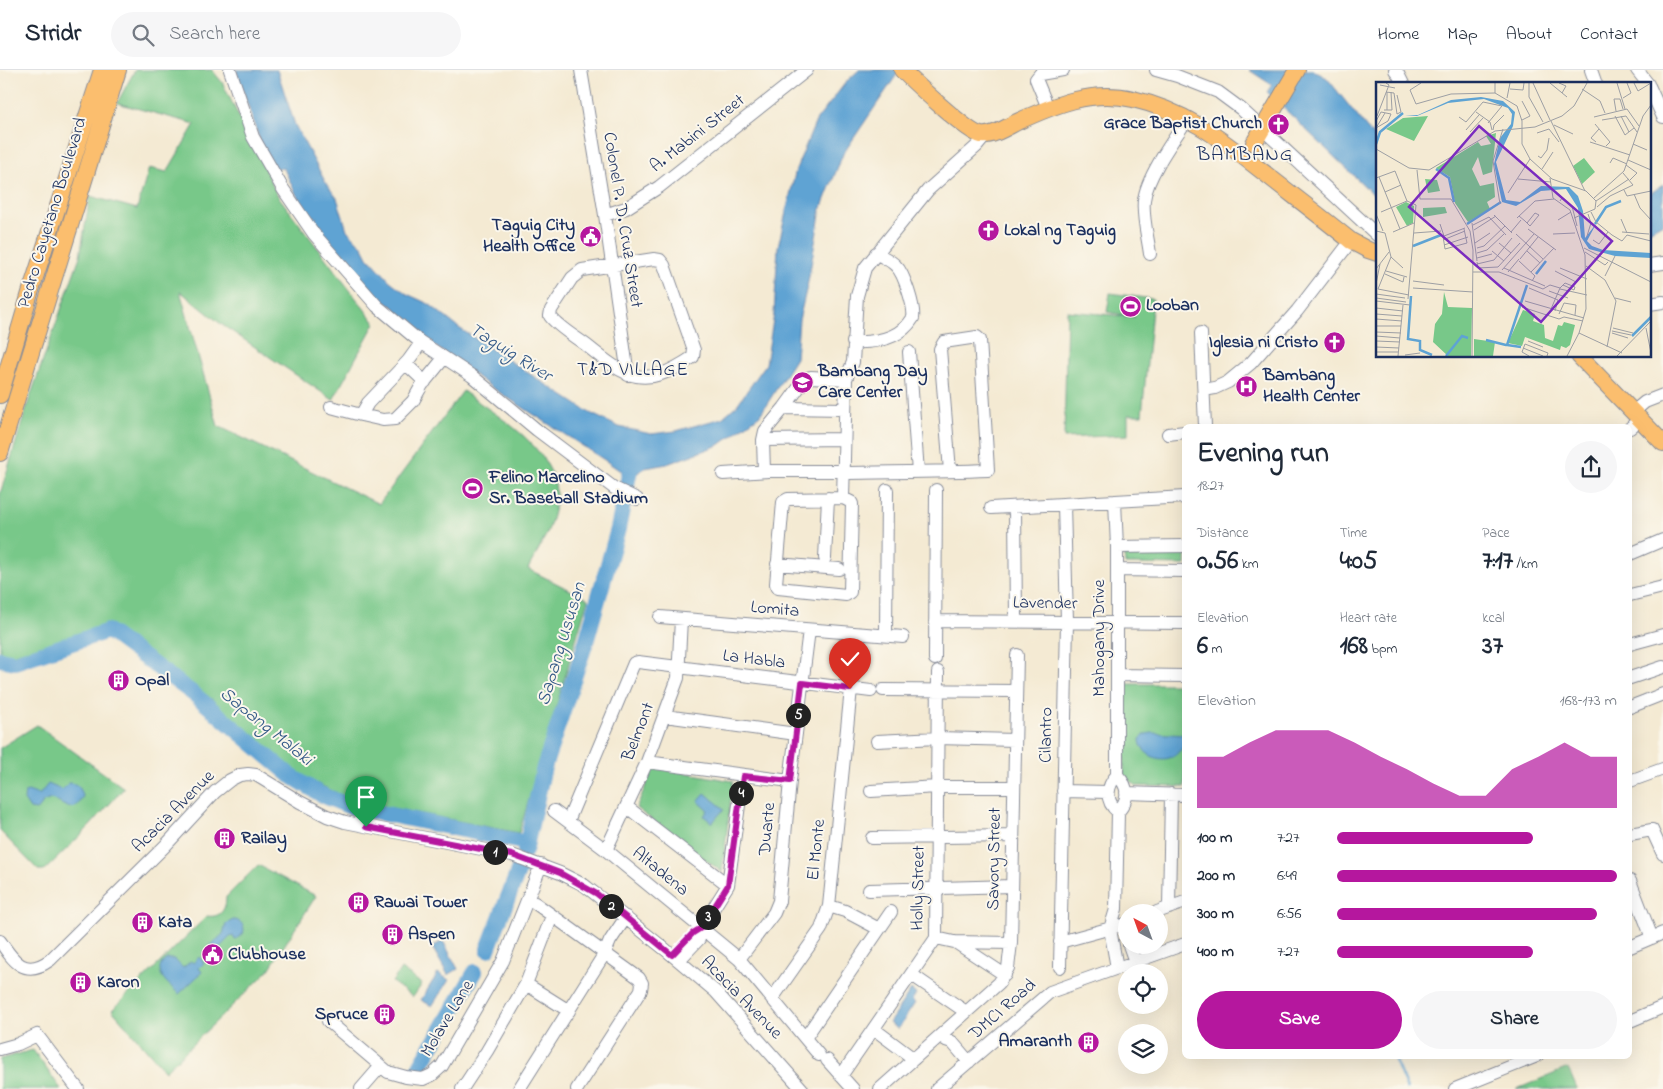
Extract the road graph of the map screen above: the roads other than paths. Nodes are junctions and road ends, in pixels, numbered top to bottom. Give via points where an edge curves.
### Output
1 (102, 70) edge
2 (118, 70) edge
3 (230, 70) edge
4 (581, 70) edge
5 (806, 70) edge
6 (902, 70) edge
7 (1063, 70) edge
8 (1156, 70) edge
9 (1297, 70) edge
10 (1395, 70) edge
11 (1591, 70) edge
12 (1637, 70) edge
13 (1402, 82) edge
14 (1595, 82) edge
15 (1646, 82) edge
16 (1650, 91) edge
17 (1048, 108) junction
18 (1188, 118) junction
19 (1661, 122) edge
20 (1264, 128) junction
21 (987, 134) junction
22 (1248, 150) junction
23 (605, 215) junction
24 (1376, 234) edge
25 (1351, 240) junction
26 (876, 253) junction
27 (1376, 253) edge
28 (1150, 254) dead end
29 (1663, 263) edge
30 (612, 265) junction
31 (1650, 265) edge
32 (1663, 302) edge
33 (1650, 304) edge
34 (22, 323) junction
35 (39, 328) junction
36 (1201, 333) dead end
37 (422, 342) junction
38 (853, 342) junction
39 (909, 352) dead end
40 (444, 358) junction
41 (1581, 358) edge
42 (406, 364) junction
43 (628, 375) junction
44 (846, 379) junction
45 (424, 382) junction
46 (1204, 390) junction
47 (0, 395) edge
48 (1663, 395) edge
49 (331, 407) dead end
50 (784, 408) junction
51 (845, 409) junction
52 (362, 415) junction
53 (1634, 420) edge
54 (1204, 424) edge
55 (1182, 432) edge
56 (1168, 434) dead end
57 (844, 439) junction
58 (764, 440) junction
59 (1663, 443) edge
60 (0, 453) edge
61 (764, 471) junction
62 (950, 471) junction
63 (844, 472) junction
64 (918, 472) junction
65 (723, 474) dead end
66 (886, 490) dead end
67 (936, 490) dead end
68 (1182, 497) edge
69 (633, 498) dead end
70 (828, 498) junction
71 (843, 498) junction
72 (1115, 501) junction
73 (1064, 504) junction
74 (1015, 507) junction
75 (991, 508) dead end
76 (1663, 540) edge
77 (1182, 546) edge
78 (1117, 547) junction
79 (1632, 553) edge
80 (825, 558) dead end
81 (777, 564) junction
82 (839, 569) dead end
83 (1117, 570) junction
84 (1182, 571) edge
85 (1663, 587) edge
86 (1632, 595) edge
87 (660, 617) dead end
88 (680, 619) junction
89 (1016, 620) junction
90 (935, 621) junction
91 (1067, 621) junction
92 (1118, 622) junction
93 (1182, 623) edge
94 (809, 630) junction
95 (886, 635) junction
96 (1663, 635) edge
97 (903, 637) dead end
98 (1632, 643) edge
99 (1016, 655) dead end
100 (1663, 666) edge
101 (678, 668) junction
102 (1118, 675) junction
103 (1182, 676) edge
104 (1632, 677) edge
105 (802, 683) junction
106 (850, 689) junction
107 (937, 689) junction
108 (1016, 691) junction
109 (1663, 694) edge
110 (1632, 706) edge
111 (665, 716) junction
112 (796, 734) junction
113 (937, 738) junction
114 (876, 740) dead end
115 (1015, 740) junction
116 (647, 762) junction
117 (1663, 769) edge
118 (1117, 775) junction
119 (743, 776) junction
120 (1632, 780) edge
121 (790, 781) junction
122 (1014, 787) junction
123 (937, 788) junction
124 (871, 791) dead end
125 (1063, 791) junction
126 (1108, 792) junction
127 (1126, 793) junction
128 (1171, 794) junction
129 (1182, 794) edge
130 (627, 807) junction
131 (554, 811) dead end
132 (1118, 812) junction
133 (568, 821) junction
134 (1632, 834) edge
135 (937, 836) junction
136 (1013, 836) junction
137 (872, 838) dead end
138 (606, 850) junction
139 (1663, 854) edge
140 (541, 865) junction
141 (728, 885) junction
142 (1632, 885) edge
143 (1012, 886) junction
144 (936, 888) junction
145 (869, 890) dead end
146 (535, 903) dead end
147 (1182, 903) edge
148 (1163, 904) edge
149 (828, 906) junction
150 (1168, 908) edge
151 (1116, 909) junction
152 (891, 912) dead end
153 (1118, 913) edge
154 (552, 916) junction
155 (629, 920) junction
156 (701, 928) junction
157 (1118, 928) edge
158 (879, 929) junction
159 (1110, 929) junction
160 (1657, 935) edge
161 (936, 938) junction
162 (0, 941) edge
163 (954, 942) junction
164 (1060, 942) junction
165 (1011, 943) junction
166 (1182, 945) edge
167 (1632, 946) edge
168 (605, 953) junction
169 (1132, 954) edge
170 (675, 957) junction
171 (739, 959) junction
172 (1135, 962) junction
173 (1060, 967) dead end
174 (1117, 968) junction
175 (912, 975) junction
176 (1005, 975) junction
177 (526, 984) junction
178 (772, 999) junction
179 (1663, 1007) edge
180 (569, 1011) junction
181 (966, 1012) junction
182 (1632, 1020) edge
183 (328, 1021) dead end
184 (874, 1029) junction
185 (805, 1038) junction
186 (943, 1038) junction
187 (0, 1049) edge
188 (914, 1059) junction
189 (1530, 1059) edge
190 (966, 1064) junction
191 (381, 1066) junction
192 (841, 1076) junction
193 (78, 1089) edge
194 (361, 1089) edge
195 (462, 1089) edge
196 (519, 1089) edge
197 (577, 1089) edge
198 (802, 1089) edge
199 (853, 1089) edge
200 (880, 1089) edge
201 (937, 1089) edge
202 (1455, 1089) edge

1 - 34 main road, Pedro Cayetano Boulevard
2 - 35 main road, Pedro Cayetano Boulevard
3 - 37 street via 253,137 282,189 314,234 377,306
4 - 23 street, Colonel P. D. Cruz Street
5 - 23 street, A. Mabini Street via 659,187 626,208
6 - 21 main road via 971,130
7 - 17 street via 1040,74 1036,79
8 - 20 street via 1218,92
9 - 20 main road
10 - 13 street
11 - 14 street
12 - 15 street
16 - 19 street
17 - 18 main road via 1076,99 1114,96 1170,109
17 - 21 main road
18 - 22 main road
18 - 28 street via 1155,171 1144,201
20 - 22 main road
20 - 24 street
21 - 26 street via 928,190
22 - 25 main road
23 - 30 street, Colonel P. D. Cruz Street
25 - 27 main road
25 - 46 street via 1297,311 1251,363 1228,382
26 - 38 street via 865,268 857,296
26 - 38 street via 902,272 913,318 904,328 884,339
29 - 31 street
30 - 43 street, Colonel P. D. Cruz Street
30 - 43 street via 576,274 550,316
30 - 43 street via 660,260 694,350 693,357 667,372 648,378
32 - 33 street
34 - 35 main road
34 - 47 main road, Pedro Cayetano Boulevard
35 - 60 main road, Pedro Cayetano Boulevard
36 - 46 street
37 - 40 street
37 - 42 street
38 - 44 street via 853,362
39 - 64 street
40 - 45 street
40 - 69 street via 472,376 614,488
41 - 53 main road
42 - 45 street
42 - 52 street via 368,403
44 - 50 street via 805,379
44 - 51 street
45 - 52 street via 413,401 395,419
46 - 54 street
48 - 53 street via 1645,402
49 - 52 street
50 - 51 street
50 - 58 street via 765,431
51 - 57 street
53 - 59 main road
55 - 56 street
57 - 58 street
57 - 63 street
58 - 61 street
61 - 63 street
61 - 65 street
62 - 62 street via 940,348 944,342 978,337 988,470
62 - 64 street
63 - 64 street
63 - 71 street
66 - 95 street
67 - 90 street, Holly Street
68 - 72 street
70 - 71 street
70 - 80 street
70 - 81 street via 782,502
71 - 81 street via 852,504 850,592 846,595 780,589 776,584
72 - 73 street
72 - 78 street, Mahogany Drive
73 - 74 street
73 - 91 street, Cilantro
74 - 75 street
74 - 89 street
76 - 79 street
77 - 78 street
78 - 83 street, Mahogany Drive
81 - 82 street
83 - 84 street
83 - 92 street, Mahogany Drive
85 - 86 street
87 - 88 street, Lomita
88 - 94 street, Lomita
88 - 101 street, Belmont
89 - 90 street, Lavender
89 - 91 street, Lavender
90 - 107 street, Holly Street
91 - 92 street, Lavender
91 - 125 street, Cilantro
92 - 93 street, Lavender
92 - 102 street, Mahogany Drive
94 - 95 street, Lomita
94 - 105 street, Duarte
95 - 97 street, Lomita
96 - 98 street
99 - 108 street, Savory Street
100 - 104 street
101 - 105 street, La Habla
101 - 111 street, Belmont via 678,678
101 - 133 street, La Habla via 634,663
102 - 103 street
102 - 118 street, Mahogany Drive
105 - 106 street, La Habla
105 - 112 street, Duarte
106 - 107 street, La Habla
106 - 149 street, El Monte
107 - 108 street, La Habla
107 - 113 street, Holly Street
108 - 115 street, Savory Street
109 - 110 street
111 - 112 street
111 - 116 street, Belmont
112 - 121 street, Duarte
113 - 114 street
113 - 115 street
113 - 123 street, Holly Street
115 - 122 street, Savory Street
116 - 119 street
116 - 130 street, Belmont
117 - 120 street
118 - 126 street
118 - 127 street via 1126,787
119 - 121 street
119 - 141 street
121 - 171 street, Duarte via 780,901
122 - 123 street
122 - 136 street, Savory Street
123 - 124 street
123 - 135 street, Holly Street
125 - 126 street
125 - 164 street, Cilantro
126 - 132 street via 1111,804
127 - 128 street
127 - 132 street
128 - 129 street
128 - 148 street
130 - 138 street, Belmont
130 - 141 street
131 - 133 street, Altadena
132 - 151 street
133 - 138 street, Altadena
134 - 139 street via 1652,830
135 - 136 street
135 - 137 street
135 - 144 street, Holly Street
136 - 143 street, Savory Street
138 - 156 street, Altadena
140 - 155 street, Acacia Avenue via 584,886
140 - 162 street, Acacia Avenue via 512,855 345,822 300,802 264,779 240,775 215,792 165,846 41,967 31,969 15,962
140 - 191 street, Molave Lane via 503,961 442,1066 432,1076 423,1079 388,1072
141 - 156 street
142 - 160 street
143 - 144 street
143 - 165 street, Savory Street
144 - 145 street
144 - 161 street, Holly Street
146 - 154 street
147 - 150 street
149 - 158 street
149 - 178 street, El Monte via 821,929
151 - 153 street
151 - 159 street
152 - 158 street
154 - 168 street
154 - 177 street
155 - 168 street
155 - 170 street, Acacia Avenue
156 - 170 street
156 - 171 street, Altadena
157 - 159 street
158 - 185 street
159 - 164 street
159 - 174 street
160 - 167 street
161 - 163 street
161 - 175 street, Holly Street
163 - 165 street
163 - 176 street
164 - 173 street, Cilantro
165 - 176 street, Savory Street
166 - 172 street, DMCI Road
168 - 180 street
168 - 197 street via 639,978 641,990
169 - 172 street
170 - 198 street, Acacia Avenue via 724,1001
171 - 178 street, Altadena
172 - 174 street, DMCI Road
174 - 190 street, DMCI Road via 1050,992
175 - 181 street
175 - 184 street, Holly Street
176 - 181 street
177 - 180 street
177 - 195 street
178 - 185 street, Altadena
179 - 182 street
180 - 196 street
181 - 186 street
183 - 191 street, Molave Lane
184 - 188 street
184 - 192 street, Holly Street
185 - 192 street, Altadena
186 - 188 street
186 - 190 street via 946,1047
187 - 193 street via 37,1034
188 - 200 street
189 - 202 street
190 - 201 street, DMCI Road
191 - 194 street
192 - 199 street, Altadena

